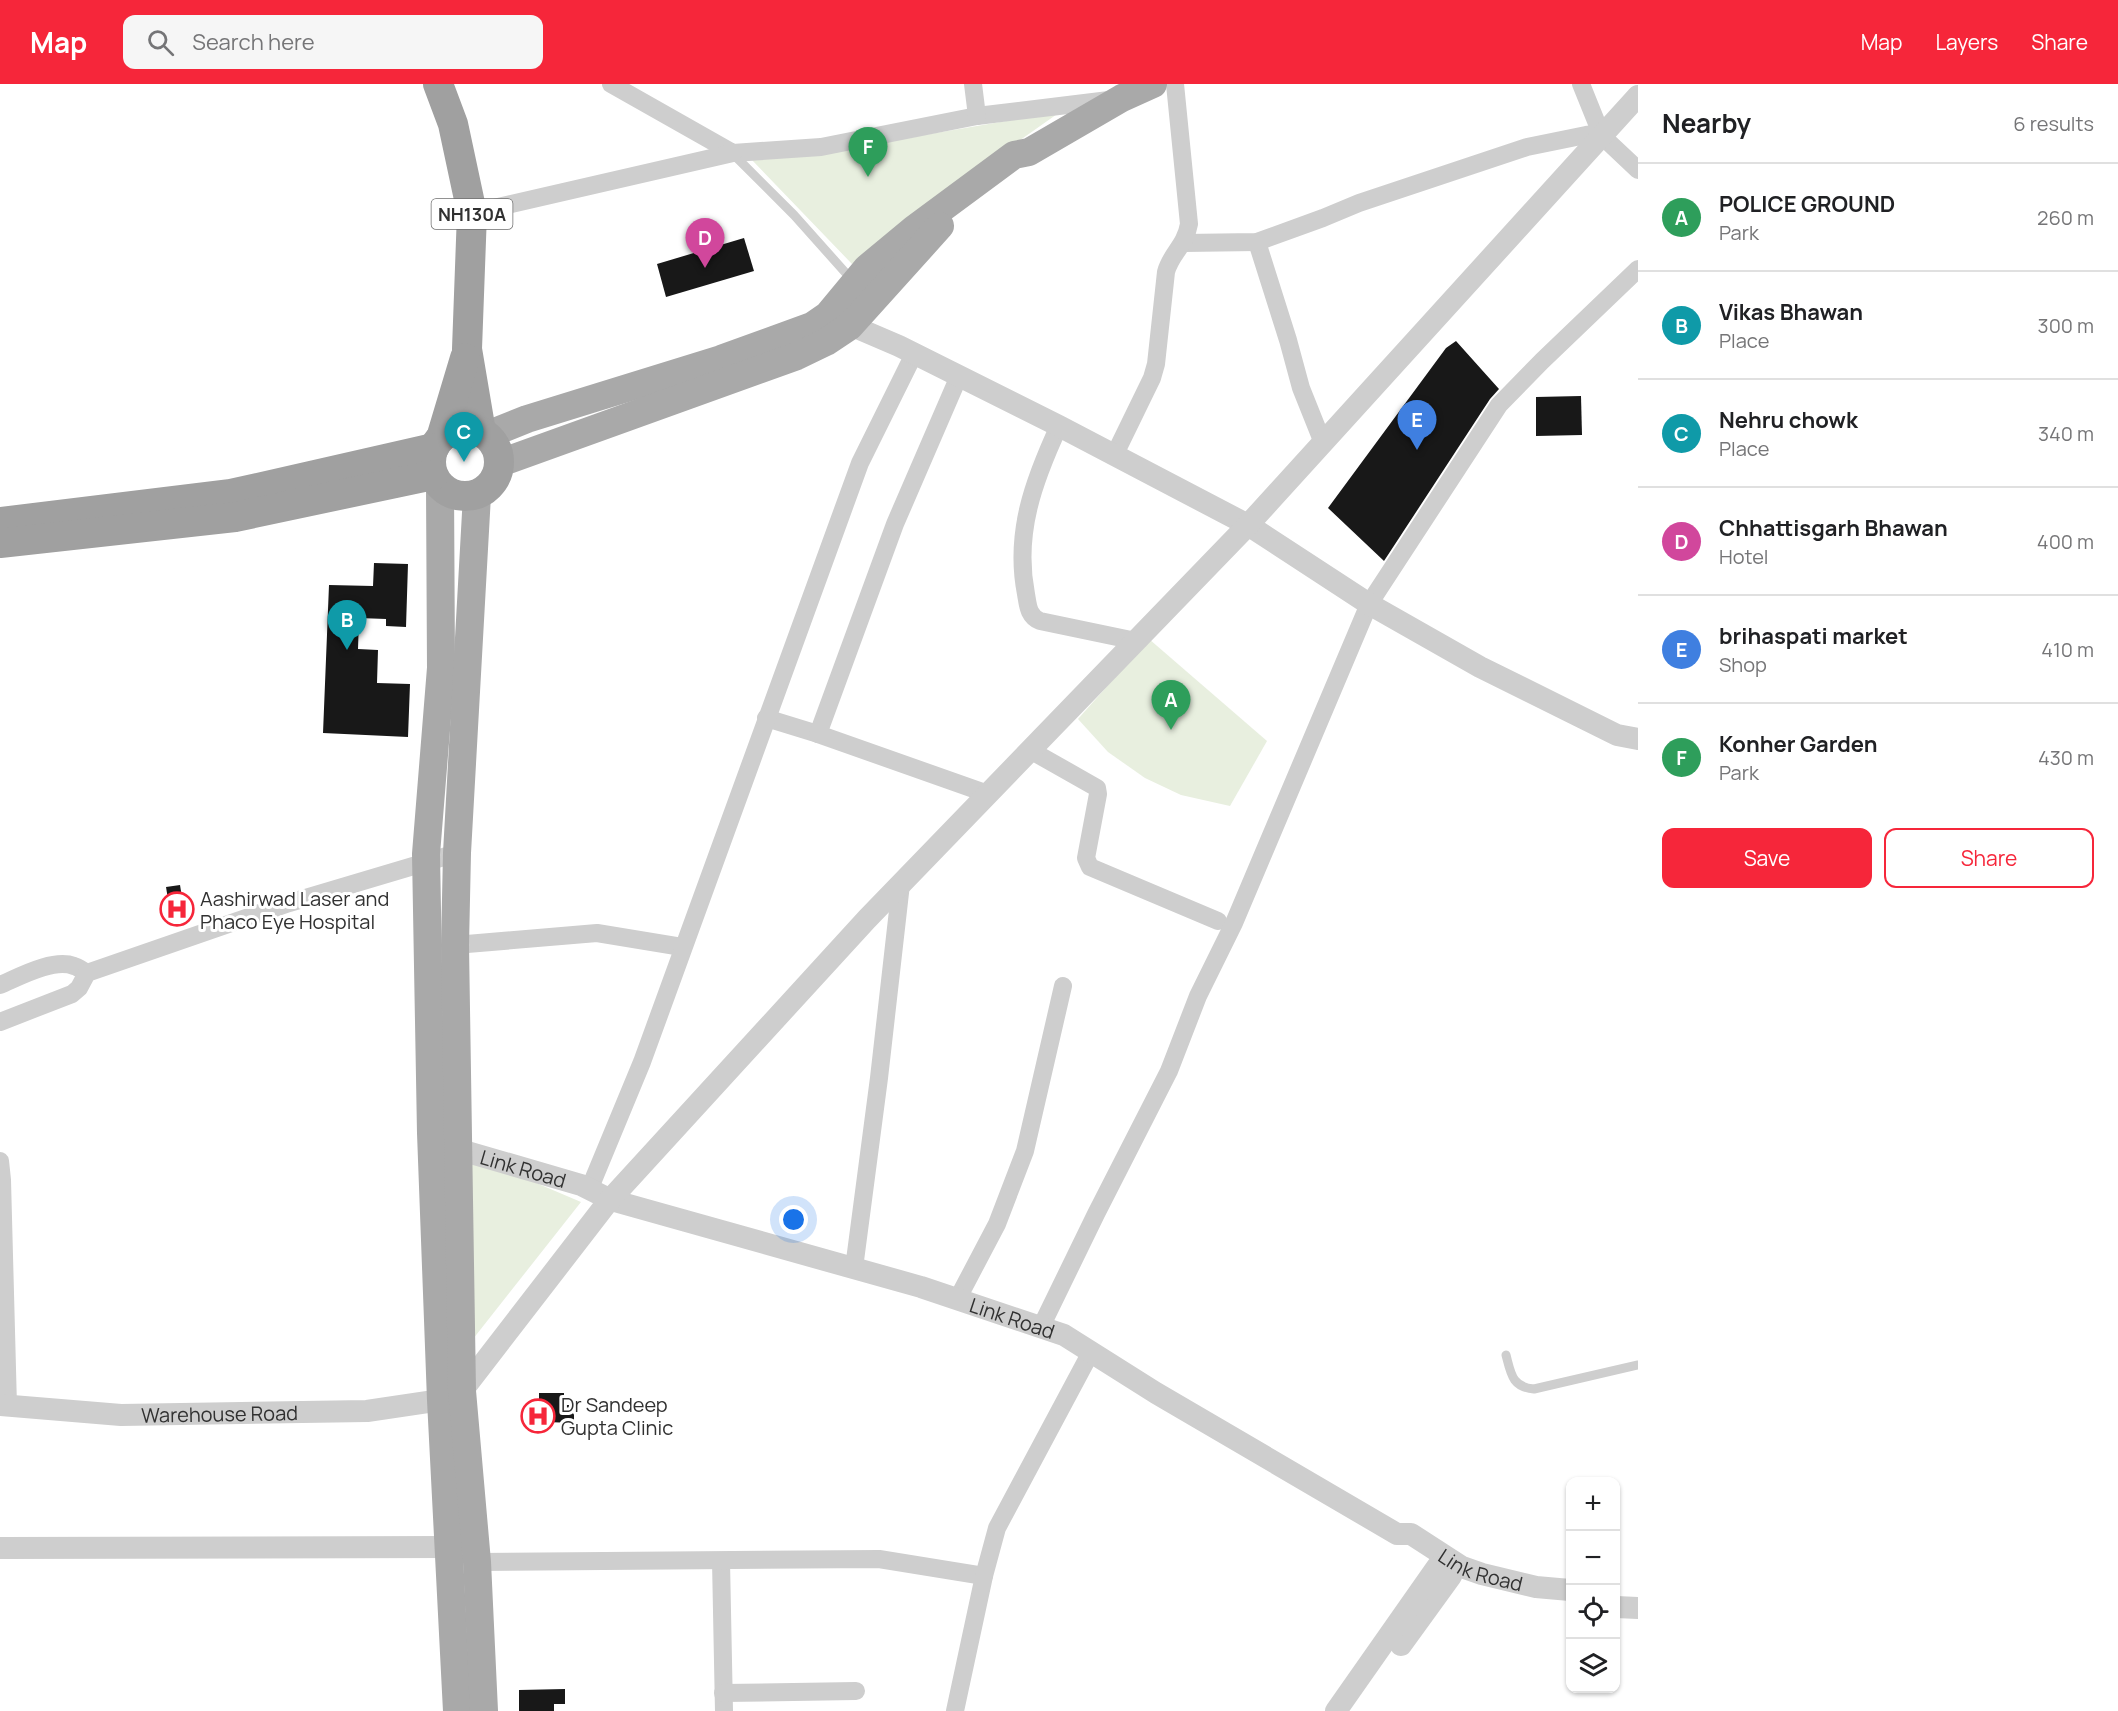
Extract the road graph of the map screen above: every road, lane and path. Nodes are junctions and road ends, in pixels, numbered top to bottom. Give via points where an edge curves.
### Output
1 (438, 84) edge
2 (611, 84) edge
3 (973, 84) edge
4 (1153, 84) edge
5 (1175, 84) edge
6 (1581, 84) edge
7 (1638, 96) edge
8 (1122, 98) junction
9 (976, 116) junction
10 (1602, 136) junction
11 (1029, 152) junction
12 (733, 153) junction
13 (1638, 170) edge
14 (472, 213) junction
15 (1257, 242) junction
16 (1184, 243) junction
17 (1638, 268) edge
18 (854, 283) junction
19 (839, 321) junction
20 (467, 349) junction
21 (914, 354) junction
22 (959, 376) junction
23 (1059, 426) junction
24 (484, 433) junction
25 (1323, 443) junction
26 (1115, 454) junction
27 (437, 462) junction
28 (500, 463) junction
29 (477, 495) junction
30 (0, 522) edge
31 (1248, 525) junction
32 (0, 543) edge
33 (1369, 604) junction
34 (1136, 642) junction
35 (766, 718) junction
36 (818, 734) junction
37 (1638, 740) edge
38 (1030, 750) junction
39 (988, 794) junction
40 (457, 853) junction
41 (427, 861) junction
42 (901, 884) junction
43 (1218, 921) dead end
44 (456, 945) junction
45 (682, 947) junction
46 (87, 973) junction
47 (0, 985) edge
48 (1063, 986) dead end
49 (0, 1022) edge
50 (445, 1154) junction
51 (0, 1161) edge
52 (589, 1190) junction
53 (611, 1200) junction
54 (854, 1268) junction
55 (957, 1299) junction
56 (1041, 1327) junction
57 (1091, 1352) junction
58 (1506, 1355) dead end
59 (1638, 1365) edge
60 (452, 1396) junction
61 (4, 1406) edge
62 (1397, 1534) junction
63 (448, 1547) junction
64 (0, 1548) edge
65 (721, 1561) junction
66 (477, 1562) junction
67 (1444, 1572) junction
68 (984, 1576) junction
69 (1566, 1590) edge
70 (1620, 1592) edge
71 (1638, 1593) edge
72 (1566, 1605) edge
73 (1620, 1607) edge
74 (1638, 1608) edge
75 (856, 1691) dead end
76 (724, 1702) edge
77 (456, 1711) edge
78 (484, 1711) edge
79 (955, 1711) edge
80 (1335, 1711) edge
81 (1355, 1711) edge

1 - 14 highway, NH130A via 453,124
2 - 12 street
3 - 9 street
4 - 8 main road
5 - 16 street via 1190,213
6 - 10 street
7 - 10 street
8 - 9 street
8 - 11 main road
9 - 12 street via 821,147
10 - 13 street
10 - 15 street via 1586,135 1527,147
10 - 25 street
11 - 18 main road via 1014,155 914,229
11 - 19 main road via 939,227
12 - 14 street
12 - 18 lane
14 - 20 highway, NH130A
15 - 16 street
15 - 25 street via 1301,388
16 - 26 street via 1168,263 1152,378
17 - 33 street via 1498,405
18 - 19 main road
19 - 21 street
19 - 24 main road via 812,326 743,352
19 - 28 main road via 826,342 797,356
20 - 24 highway, NH130A
20 - 27 highway, NH130A
21 - 22 street
21 - 35 street via 860,463
22 - 23 street
22 - 36 street via 895,524
23 - 26 street
23 - 34 street via 1039,470 1027,511 1023,574 1029,611 1040,621
24 - 27 highway via 466,428 452,430
24 - 28 highway, NH130A via 497,447
25 - 31 street
26 - 31 street
27 - 29 highway via 451,494
27 - 30 highway via 231,494
27 - 32 highway via 235,517
27 - 41 main road via 441,668
28 - 29 highway via 497,476
29 - 40 main road
31 - 33 street
31 - 34 street
33 - 37 street via 1480,667 1617,735
33 - 56 street via 1234,923 1198,996 1170,1071
34 - 38 street
35 - 36 street
35 - 45 street
36 - 39 street
38 - 39 street
38 - 43 street via 1097,788 1086,858 1090,867
39 - 42 street
40 - 41 street
40 - 44 main road
41 - 46 street via 289,903
41 - 50 main road
42 - 53 street
42 - 54 street
44 - 45 street via 597,933
44 - 50 main road
45 - 52 street via 642,1062
46 - 47 street via 75,966 57,965
46 - 49 street via 80,988 72,994
48 - 55 street via 1025,1151 997,1224
50 - 52 street, Link Road
50 - 60 main road
51 - 61 street
52 - 53 street, Link Road
53 - 54 street, Link Road
53 - 60 street
54 - 55 street, Link Road
55 - 56 street, Link Road
56 - 57 street, Link Road via 1064,1335
57 - 62 street, Link Road
57 - 68 street via 997,1528
58 - 59 lane via 1516,1383 1534,1389
60 - 61 street, Warehouse Road via 367,1411 121,1415
60 - 63 main road
60 - 66 main road
62 - 67 street, Link Road via 1400,1545
62 - 69 street, Link Road via 1411,1534 1462,1567 1482,1574
63 - 64 street
63 - 77 main road
65 - 66 street
65 - 68 street via 879,1559
65 - 76 street
66 - 78 main road
67 - 72 street, Link Road via 1479,1589 1514,1599
67 - 80 street
67 - 81 street
68 - 79 street
70 - 71 street
73 - 74 street
75 - 76 street

